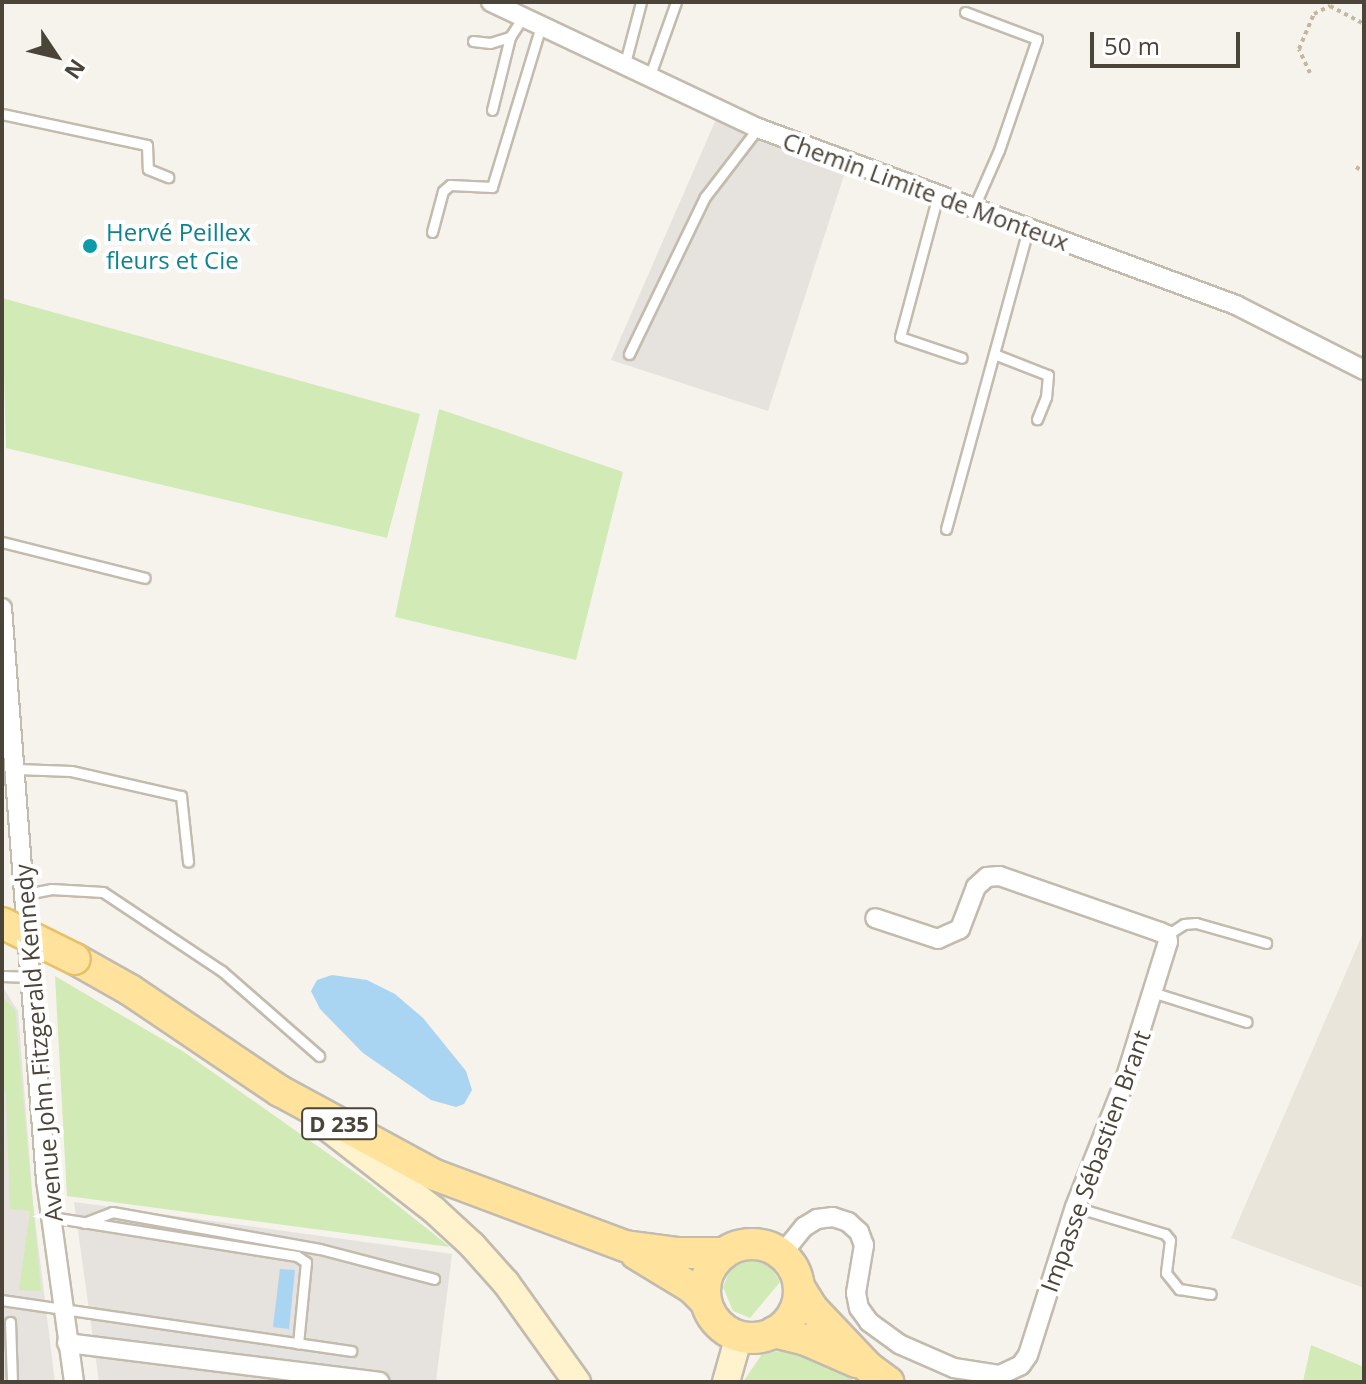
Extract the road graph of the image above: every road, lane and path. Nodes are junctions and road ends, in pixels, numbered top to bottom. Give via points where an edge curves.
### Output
1 (491, 2) edge
2 (641, 2) edge
3 (676, 2) edge
4 (965, 12) dead end
5 (532, 22) junction
6 (1364, 24) edge
7 (510, 37) junction
8 (473, 41) dead end
9 (625, 63) junction
10 (1310, 73) dead end
11 (650, 75) junction
12 (492, 110) dead end
13 (2, 114) edge
14 (758, 128) junction
15 (1356, 167) dead end
16 (1364, 172) edge
17 (168, 177) dead end
18 (938, 195) junction
19 (974, 207) junction
20 (1028, 229) junction
21 (432, 232) dead end
22 (629, 354) dead end
23 (994, 354) junction
24 (962, 358) dead end
25 (1364, 370) edge
26 (1037, 419) dead end
27 (946, 529) dead end
28 (2, 542) edge
29 (145, 578) dead end
30 (2, 608) edge
31 (17, 769) junction
32 (188, 862) dead end
33 (26, 894) junction
34 (875, 918) dead end
35 (2, 923) edge
36 (1167, 935) junction
37 (1266, 943) dead end
38 (2, 976) edge
39 (32, 977) junction
40 (1155, 993) junction
41 (1247, 1022) dead end
42 (319, 1056) dead end
43 (280, 1091) junction
44 (1075, 1207) junction
45 (51, 1217) junction
46 (84, 1223) junction
47 (625, 1246) junction
48 (724, 1253) junction
49 (782, 1254) junction
50 (434, 1279) dead end
51 (799, 1287) junction
52 (1211, 1294) dead end
53 (2, 1300) edge
54 (706, 1302) junction
55 (63, 1311) junction
56 (10, 1322) dead end
57 (774, 1332) junction
58 (739, 1336) junction
59 (67, 1343) junction
60 (298, 1344) junction
61 (351, 1351) dead end
62 (878, 1375) edge
63 (12, 1382) edge
64 (74, 1382) edge
65 (380, 1382) edge
66 (577, 1382) edge
67 (726, 1382) edge

1 - 5 street, Chemin Limite de Monteux
2 - 9 lane
3 - 11 lane
4 - 19 lane via 1037,39
5 - 7 lane
5 - 9 street, Chemin Limite de Monteux
5 - 21 lane via 492,187 450,185 443,191
6 - 10 path via 1330,6 1314,14 1299,49
7 - 8 lane
7 - 12 lane
9 - 11 street, Chemin Limite de Monteux
11 - 14 street, Chemin Limite de Monteux
13 - 17 lane via 147,145 148,169
14 - 18 street, Chemin Limite de Monteux
14 - 22 lane via 705,197
15 - 16 path
18 - 19 street, Chemin Limite de Monteux
18 - 24 lane via 900,337
19 - 20 street, Chemin Limite de Monteux
20 - 23 lane
20 - 25 street, Chemin Limite de Monteux via 1236,305
23 - 26 lane via 1048,375
23 - 27 lane
28 - 29 lane
30 - 31 street, Avenue John Fitzgerald Kennedy
31 - 32 lane via 71,771 181,796
31 - 33 street, Avenue John Fitzgerald Kennedy
33 - 39 street, Avenue John Fitzgerald Kennedy
33 - 42 lane via 51,889 103,892 222,971
34 - 36 street via 938,939 960,929 976,887 987,877 999,876
35 - 43 main road, D 235, bridge via 143,999
36 - 37 lane via 1196,923
36 - 40 street, Impasse Sébastien Brant
38 - 39 lane
39 - 45 street, Avenue John Fitzgerald Kennedy
40 - 41 lane
40 - 44 street, Impasse Sébastien Brant
43 - 47 main road, D 235 via 435,1175
43 - 66 main road via 472,1245
44 - 49 street, Impasse Sébastien Brant via 1028,1355 1011,1373 1000,1375 936,1362 869,1322 856,1293 864,1245 848,1222 817,1219
44 - 52 lane via 1165,1234 1170,1240 1166,1273 1179,1289
45 - 46 lane
45 - 55 street, Avenue John Fitzgerald Kennedy
46 - 50 lane via 112,1212 320,1249
46 - 60 lane via 297,1256 306,1262
47 - 48 main road, D 235
47 - 54 main road, D 235
48 - 49 main road via 750,1244
48 - 54 main road via 707,1277
49 - 51 main road
51 - 57 main road via 792,1316
51 - 62 main road via 813,1309
53 - 55 lane
54 - 58 main road via 714,1319
55 - 59 street, Avenue John Fitzgerald Kennedy
55 - 60 lane
56 - 63 lane
57 - 58 main road
57 - 62 main road via 806,1340
58 - 67 main road
59 - 64 street, Avenue John Fitzgerald Kennedy
59 - 65 street
60 - 61 lane

